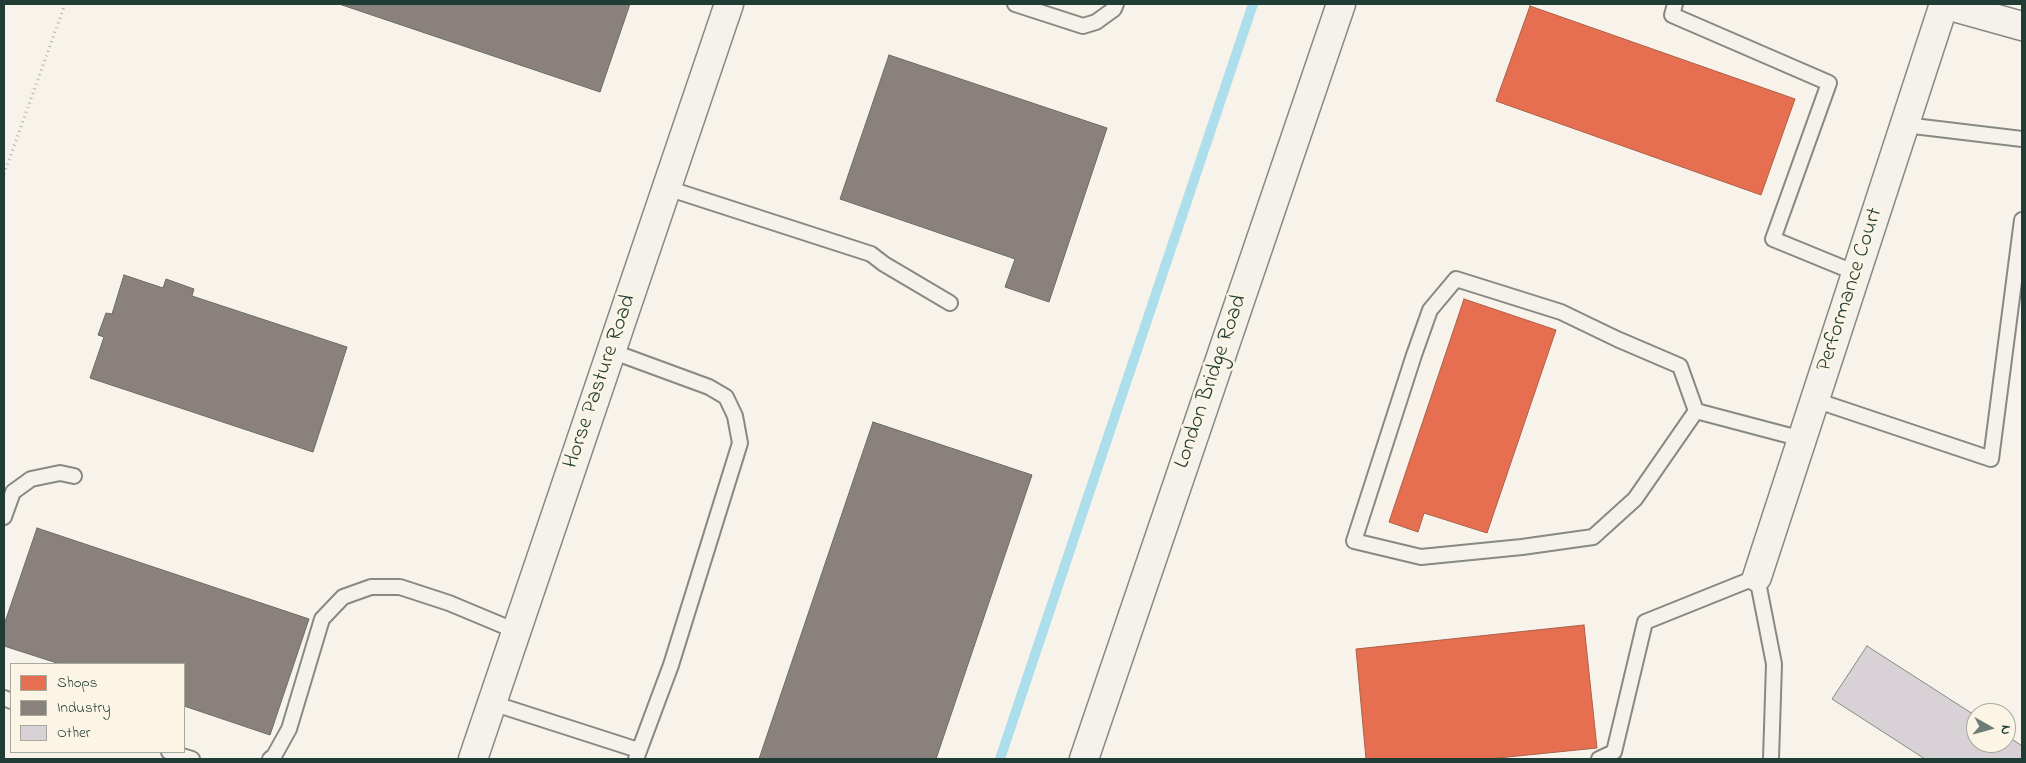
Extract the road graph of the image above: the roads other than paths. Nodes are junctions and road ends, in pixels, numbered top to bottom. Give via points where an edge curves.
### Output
1 (729, 4) edge
2 (1015, 4) edge
3 (1116, 4) edge
4 (1341, 4) edge
5 (1675, 4) edge
6 (1943, 4) edge
7 (2022, 26) edge
8 (1905, 125) junction
9 (2022, 140) edge
10 (667, 188) junction
11 (2022, 220) edge
12 (1856, 273) junction
13 (950, 303) dead end
14 (612, 351) junction
15 (1815, 400) junction
16 (1696, 411) junction
17 (1802, 439) junction
18 (74, 476) dead end
19 (4, 517) edge
20 (1757, 576) junction
21 (516, 631) junction
22 (492, 703) junction
23 (172, 753) edge
24 (637, 754) edge
25 (192, 759) edge
26 (270, 759) edge
27 (472, 759) edge
28 (1084, 759) edge
29 (1599, 759) edge
30 (1771, 759) edge

1 - 10 street, Horse Pasture Road
2 - 3 lane via 1082,26 1096,22
4 - 28 street, London Bridge Road
5 - 12 lane via 1672,15 1829,83 1774,239
6 - 7 street
6 - 8 street, Performance Court
8 - 9 lane
8 - 12 street, Performance Court
10 - 13 lane via 871,254
10 - 14 street, Horse Pasture Road
11 - 15 lane via 1991,459
12 - 15 street, Performance Court
14 - 21 street, Horse Pasture Road
14 - 24 lane via 709,387 726,397 735,416 740,443 671,665
15 - 17 street, Performance Court
16 - 16 lane via 1680,366 1561,312 1456,279 1430,310 1354,541 1422,557 1593,537 1635,499
16 - 17 lane
17 - 20 street, Performance Court
18 - 19 lane via 60,473 30,479 13,492
20 - 29 lane via 1645,622 1614,752
20 - 30 lane via 1774,664
21 - 22 street, Horse Pasture Road
21 - 26 lane via 400,587 371,587 343,597 322,620 289,729
22 - 24 lane
22 - 27 street, Horse Pasture Road
23 - 25 lane

